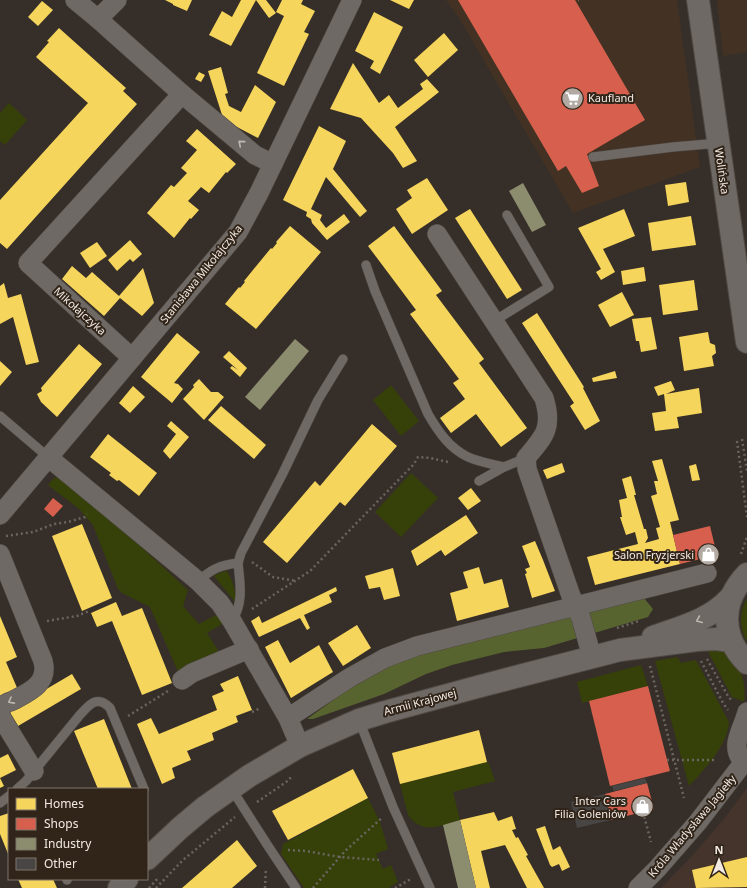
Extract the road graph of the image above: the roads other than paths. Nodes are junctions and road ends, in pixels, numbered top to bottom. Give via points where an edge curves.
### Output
1 (75, 0) edge
2 (117, 0) edge
3 (352, 0) edge
4 (698, 0) edge
5 (98, 19) junction
6 (182, 94) junction
7 (719, 146) junction
8 (594, 157) dead end
9 (273, 164) junction
10 (507, 215) dead end
11 (437, 234) dead end
12 (366, 265) dead end
13 (494, 321) junction
14 (747, 342) edge
15 (132, 358) junction
16 (343, 359) dead end
17 (0, 416) edge
18 (48, 457) junction
19 (526, 458) junction
20 (504, 467) junction
21 (479, 482) dead end
22 (0, 515) edge
23 (0, 554) edge
24 (238, 563) junction
25 (707, 573) dead end
26 (747, 574) edge
27 (198, 581) junction
28 (730, 598) junction
29 (576, 606) junction
30 (235, 616) junction
31 (731, 641) junction
32 (249, 649) junction
33 (620, 650) junction
34 (592, 657) junction
35 (747, 663) edge
36 (182, 680) road end
37 (738, 712) edge
38 (288, 718) junction
39 (359, 720) junction
40 (300, 746) junction
41 (746, 760) edge
42 (29, 780) edge
43 (18, 788) edge
44 (144, 788) edge
45 (231, 788) junction
46 (8, 797) edge
47 (0, 803) edge
48 (156, 865) edge
49 (296, 888) edge
50 (430, 888) edge
51 (638, 888) edge

1 - 5 street
2 - 5 street
3 - 9 street, Stanisława Mikołajczyka
4 - 7 street, Wolińska
5 - 6 street
9 -> 6 street via 255,155
6 - 15 street, Mikołajczyka via 28,263
7 - 8 lane via 708,144 673,147
7 - 14 street, Wolińska
9 - 15 street, Stanisława Mikołajczyka via 238,232
10 - 13 lane via 549,287
11 - 13 street
12 - 20 lane via 375,291 437,430 448,443 468,457
13 - 19 street via 544,398 548,411 548,424 543,435
15 - 18 street, Stanisława Mikołajczyka
16 - 24 lane via 318,400
17 - 18 lane
18 - 22 street, Stanisława Mikołajczyka
18 - 27 street
19 - 20 lane
19 - 29 street via 529,478
20 - 21 lane
23 -> 42 street via 45,669 39,684 3,706 0,711
24 - 27 lane via 212,570
24 - 30 lane via 240,599
25 - 29 street
26 - 28 street
27 - 30 street
28 - 31 street via 727,627
28 -> 33 street via 722,608 711,615
29 - 34 street
29 - 38 street via 417,646 385,658
30 - 32 street
31 - 33 street, Armii Krajowej via 697,640
31 - 35 street
32 - 36 street via 192,673
32 - 38 street
33 - 34 street, Armii Krajowej
34 - 39 street, Armii Krajowej
37 - 41 street, Króla Władysława Jagiełły via 736,750 739,757
38 - 40 street
39 - 40 street, Armii Krajowej
39 - 50 lane via 393,807
40 - 45 street, Armii Krajowej
41 - 51 street, Króla Władysława Jagiełły via 698,822
42 - 43 lane
42 - 44 lane via 79,716 93,703 99,702 107,706 116,722
45 - 48 street, Armii Krajowej via 180,828
45 - 49 lane
46 - 47 lane

